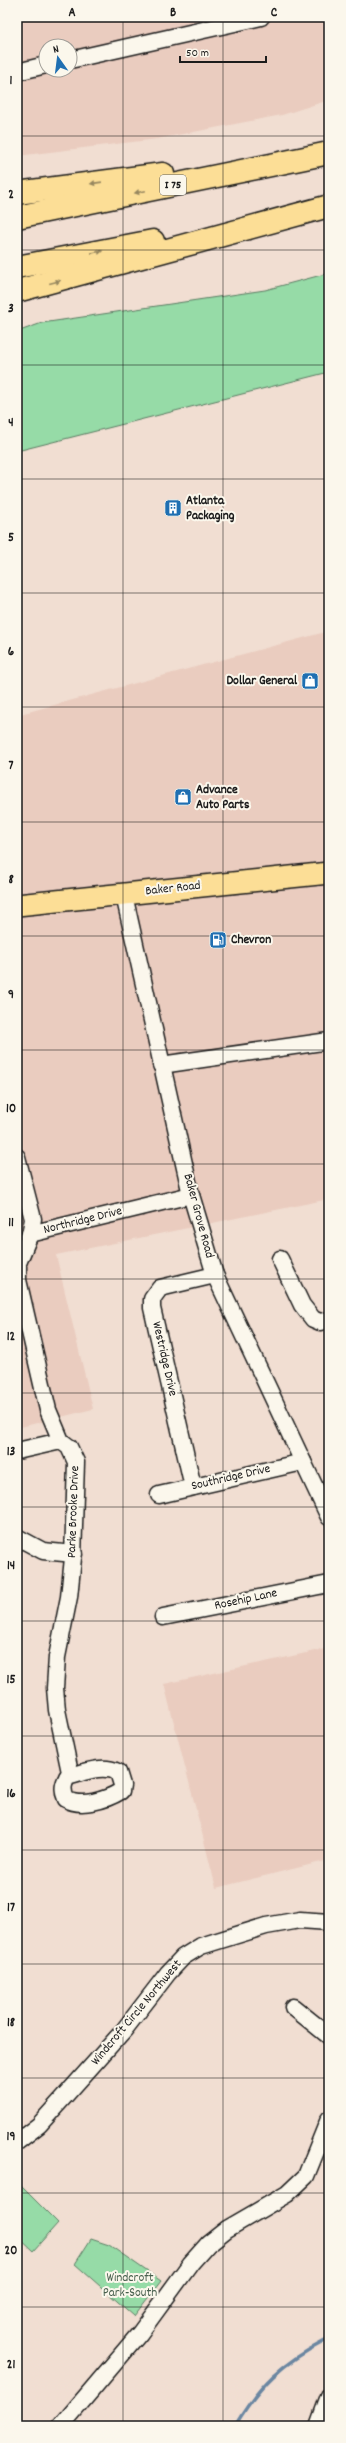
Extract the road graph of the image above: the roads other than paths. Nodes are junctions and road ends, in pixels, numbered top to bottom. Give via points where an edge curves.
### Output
1 (261, 17) edge
2 (78, 58) edge
3 (38, 67) edge
4 (17, 72) edge
5 (329, 153) edge
6 (17, 193) edge
7 (329, 205) edge
8 (17, 217) edge
9 (17, 267) edge
10 (17, 291) edge
11 (329, 873) edge
12 (124, 895) junction
13 (17, 905) edge
14 (329, 1041) edge
15 (161, 1065) junction
16 (17, 1157) edge
17 (191, 1195) junction
18 (30, 1234) junction
19 (280, 1259) dead end
20 (215, 1275) junction
21 (329, 1320) edge
22 (61, 1441) junction
23 (17, 1452) edge
24 (303, 1462) junction
25 (193, 1487) junction
26 (159, 1495) dead end
27 (329, 1517) edge
28 (17, 1537) edge
29 (74, 1554) junction
30 (329, 1584) edge
31 (163, 1617) dead end
32 (67, 1777) dead end
33 (329, 1922) edge
34 (293, 2007) dead end
35 (329, 2036) edge
36 (329, 2119) edge
37 (17, 2142) edge
38 (329, 2396) edge
39 (61, 2426) edge
40 (318, 2426) edge

1 - 2 street
3 - 4 street
5 -> 6 highway
5 -> 8 highway, I 75
9 -> 7 highway
10 -> 7 highway
11 - 12 main road, Baker Road
12 - 13 main road, Baker Road
12 - 15 street, Baker Grove Road
14 - 15 street
15 - 17 street, Baker Grove Road
16 - 18 street, Northridge Drive via 33,1219
17 - 18 street, Northridge Drive
17 - 20 street, Baker Grove Road
18 - 22 street, Parke Brooke Drive via 18,1263 18,1280 48,1410
19 - 21 street via 307,1314 320,1322
20 - 24 street, Baker Grove Road
20 - 25 street, Westridge Drive via 160,1288 152,1299
22 - 23 street
22 - 29 street, Parke Brooke Drive via 69,1447 76,1462
24 - 25 street, Southridge Drive
24 - 27 street, Baker Grove Road
25 - 26 street, Southridge Drive
28 - 29 street via 43,1551
29 - 32 street, Parke Brooke Drive via 70,1597 57,1657 55,1688 56,1710 70,1772
30 - 31 street, Rosehip Lane
33 - 37 street, Windcroft Circle Northwest via 300,1920 266,1926 201,1946 184,1957 168,1973 124,2030 37,2128
34 - 35 street
36 - 39 street via 306,2176 287,2194 227,2229 203,2248 140,2332
38 - 40 street

